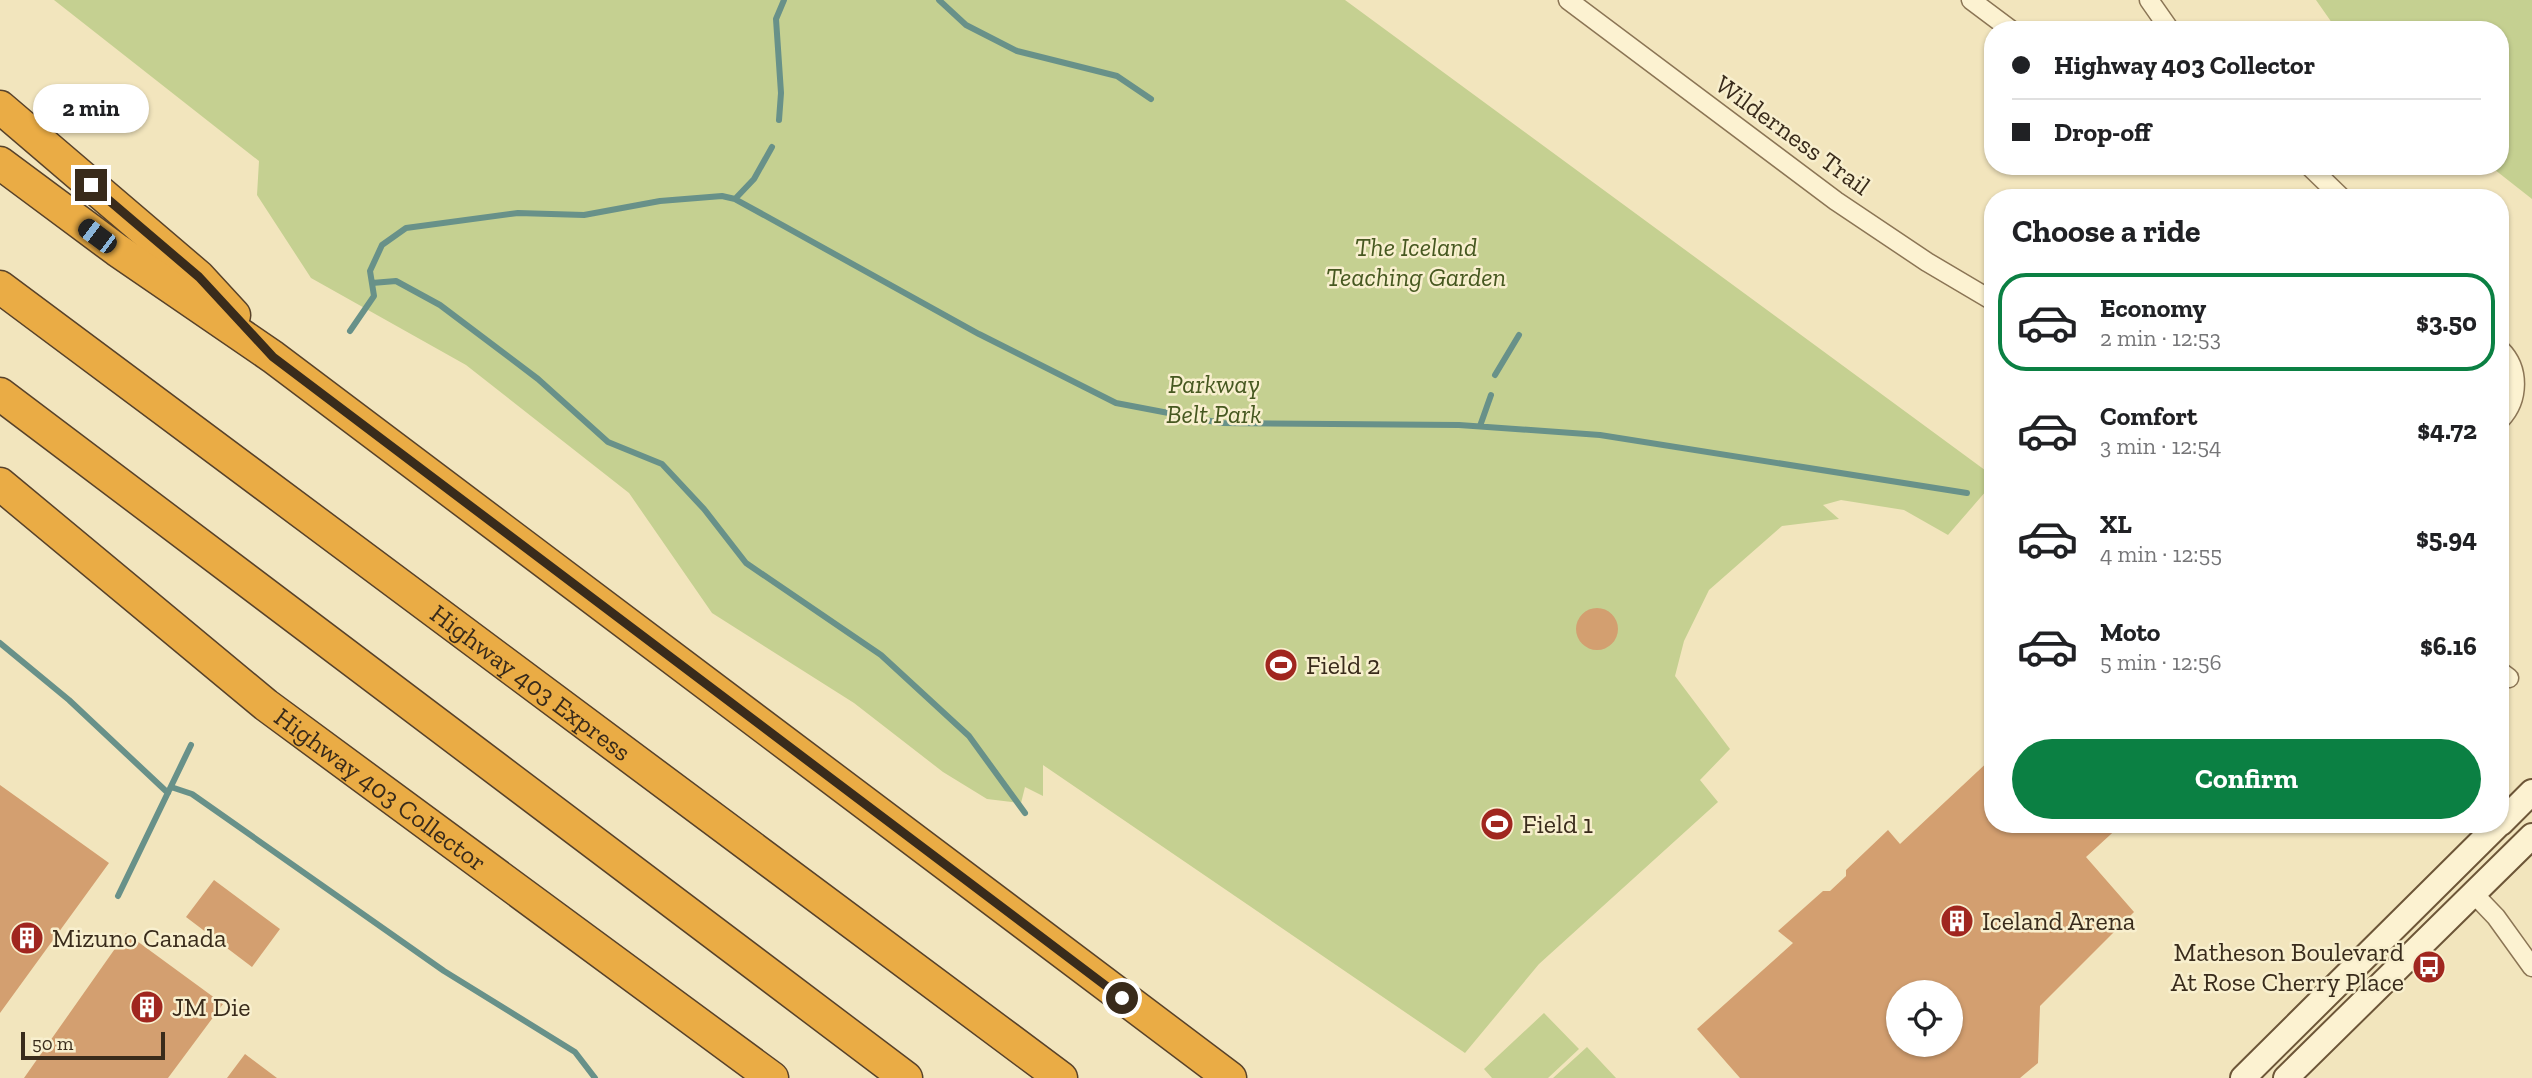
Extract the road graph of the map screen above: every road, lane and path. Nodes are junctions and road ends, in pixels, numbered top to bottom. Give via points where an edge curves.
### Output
1 (1569, 0) edge
2 (1971, 0) edge
3 (2149, 0) edge
4 (1999, 21) edge
5 (2164, 21) edge
6 (0, 107) edge
7 (0, 163) edge
8 (2318, 175) edge
9 (2333, 189) edge
10 (0, 287) edge
11 (1984, 296) edge
12 (273, 357) junction
13 (2509, 364) edge
14 (0, 394) edge
15 (2509, 411) edge
16 (0, 484) edge
17 (0, 506) edge
18 (266, 705) junction
19 (2532, 792) edge
20 (2509, 814) edge
21 (2490, 833) edge
22 (2532, 836) edge
23 (2474, 894) junction
24 (2532, 967) edge
25 (772, 1078) edge
26 (906, 1078) edge
27 (1061, 1078) edge
28 (1230, 1078) edge
29 (2243, 1078) edge
30 (2286, 1078) edge

1 - 11 street, Wilderness Trail via 1836,201
2 - 4 street
3 - 5 street
6 - 12 highway via 199,277
7 - 12 highway
8 - 9 street
10 - 27 highway, Highway 403 Express
12 - 28 highway
13 - 15 street via 2517,383
14 - 26 highway
16 - 18 highway, Highway 403 Collector
17 - 18 highway
18 - 25 highway, Highway 403 Collector
19 - 20 street
21 - 29 street
22 - 23 street
23 - 24 street
23 - 30 street

